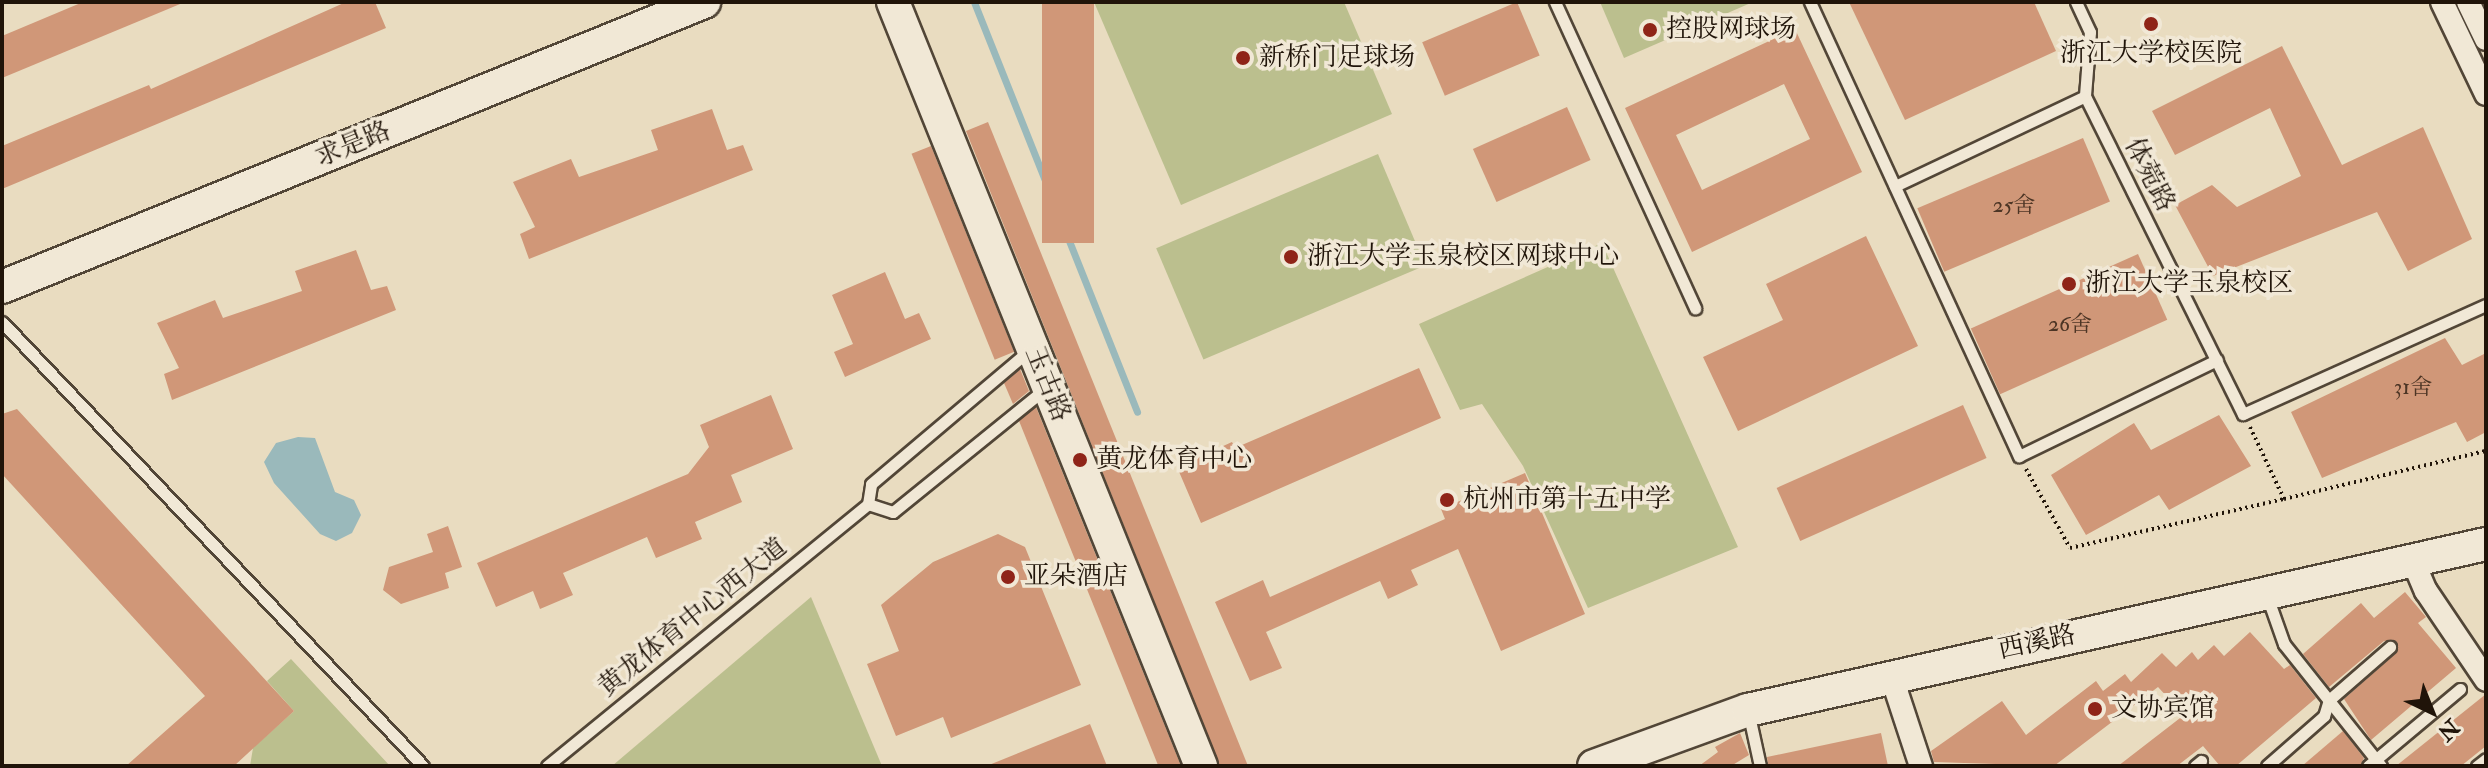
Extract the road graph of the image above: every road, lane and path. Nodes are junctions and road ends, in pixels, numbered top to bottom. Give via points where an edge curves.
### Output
1 (704, 2) edge
2 (893, 2) edge
3 (1555, 2) edge
4 (1810, 2) edge
5 (2076, 2) edge
6 (2442, 2) edge
7 (2468, 2) edge
8 (2486, 39) edge
9 (2486, 94) edge
10 (2085, 96) junction
11 (1895, 186) junction
12 (2, 287) edge
13 (2486, 305) edge
14 (1695, 308) dead end
15 (2, 322) edge
16 (1032, 348) junction
17 (2217, 360) junction
18 (1048, 387) junction
19 (2243, 414) junction
20 (2486, 451) edge
21 (2019, 456) junction
22 (2284, 499) junction
23 (868, 504) junction
24 (2486, 544) edge
25 (2413, 561) junction
26 (2266, 592) junction
27 (2390, 647) dead end
28 (1891, 675) junction
29 (2486, 680) edge
30 (2460, 689) dead end
31 (2329, 700) junction
32 (1748, 710) junction
33 (2486, 759) edge
34 (2375, 764) edge
35 (423, 766) edge
36 (547, 766) edge
37 (1201, 766) edge
38 (1594, 766) edge
39 (1760, 766) edge
40 (1921, 766) edge
41 (2267, 766) edge
42 (2477, 766) edge

1 - 12 main road, 求是路
2 - 16 main road, 玉古路
3 - 14 lane
4 - 11 lane
5 - 10 lane via 2090,32
6 - 9 street
7 - 8 street
10 - 11 lane
10 - 17 lane, 体菀路
11 - 21 lane
13 - 19 lane
15 - 35 lane
16 - 18 main road, 玉古路
16 - 23 lane, 黄龙体育中心西大道 via 871,484
17 - 19 lane, 体菀路
17 - 21 lane
18 - 23 lane via 893,512
18 - 37 main road, 玉古路
19 - 22 path
20 - 22 path
21 - 22 path via 2070,548
23 - 36 lane, 黄龙体育中心西大道
24 - 25 main road, 西溪路
25 - 26 main road, 西溪路
25 - 29 street via 2426,591
26 - 28 main road, 西溪路
26 - 31 lane via 2284,644
27 - 31 lane
28 - 32 main road, 西溪路
28 - 40 street
30 - 34 lane
31 - 34 lane
31 - 41 lane via 2324,716
32 - 38 main road, 西溪路
32 - 39 lane
33 - 42 lane

